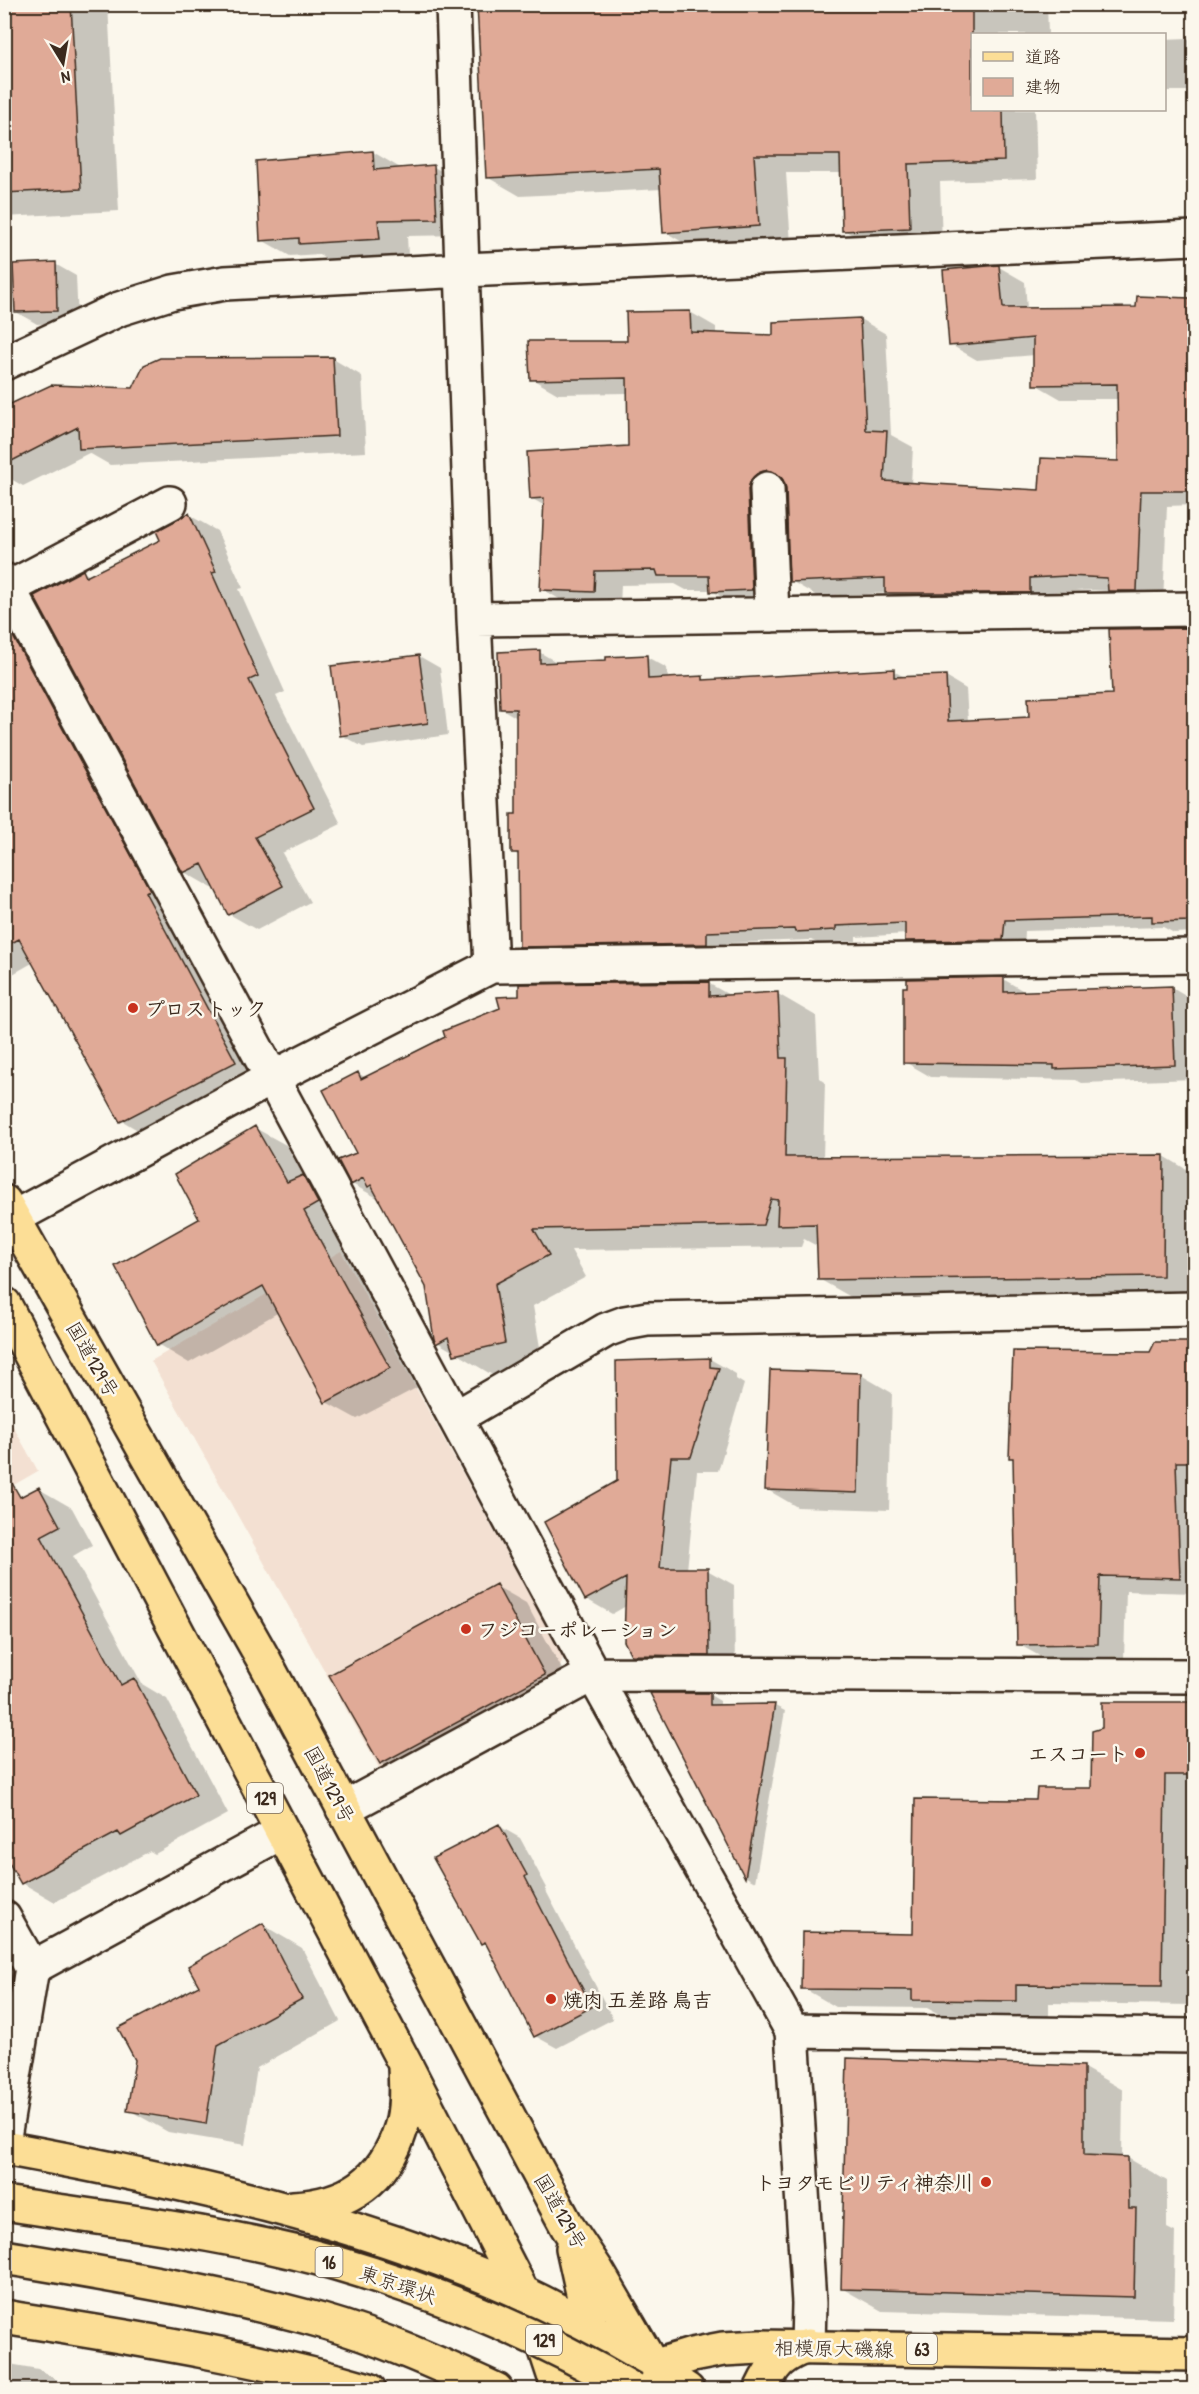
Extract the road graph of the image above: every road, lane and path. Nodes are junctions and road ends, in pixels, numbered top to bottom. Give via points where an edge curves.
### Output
1 (453, 4) edge
2 (1194, 238) edge
3 (464, 270) junction
4 (4, 363) edge
5 (767, 489) dead end
6 (170, 503) dead end
7 (7, 584) edge
8 (1194, 609) edge
9 (771, 615) junction
10 (474, 619) junction
11 (1194, 956) edge
12 (491, 966) junction
13 (272, 1078) junction
14 (9, 1210) edge
15 (4, 1304) edge
16 (1194, 1309) edge
17 (455, 1418) junction
18 (593, 1674) junction
19 (1194, 1676) edge
20 (343, 1809) junction
21 (282, 1832) junction
22 (4, 1918) edge
23 (32, 1968) junction
24 (792, 2031) junction
25 (1194, 2036) edge
26 (405, 2064) junction
27 (4, 2137) edge
28 (4, 2148) edge
29 (4, 2203) edge
30 (279, 2209) junction
31 (567, 2226) junction
32 (4, 2257) edge
33 (523, 2294) junction
34 (4, 2318) edge
35 (591, 2329) junction
36 (808, 2346) junction
37 (1194, 2354) edge
38 (638, 2382) edge
39 (369, 2390) edge
40 (496, 2390) edge
41 (559, 2390) edge
42 (588, 2390) edge
43 (687, 2390) edge
44 (761, 2390) edge

1 - 3 street
2 - 3 street
3 - 4 street via 225,283 173,292 119,309
3 - 10 street
5 - 9 street
6 - 7 street
7 - 13 street
8 - 9 street
9 - 10 street
10 - 12 street
11 - 12 street
12 - 13 street
13 - 14 street
13 - 17 street
14 - 20 main road, 国道129号 via 265,1662
15 - 21 main road, 129
16 - 17 street via 647,1319 606,1330
17 - 18 street
18 - 19 street
18 - 20 street
18 - 24 street
20 - 31 main road, 国道129号
21 - 23 street
21 - 26 main road, 129
22 - 23 street
23 - 27 street
24 - 25 street
24 - 36 street via 809,2303
26 - 30 main road via 402,2128 387,2160 363,2188 338,2201
26 - 33 main road, 129
28 - 30 main road via 114,2168
29 - 38 main road, 東京環状 / 16, bridge via 147,2225 334,2263 421,2290 600,2370
30 - 33 main road via 372,2236
31 - 35 main road
31 - 38 main road, 国道129号 via 597,2271
32 - 40 main road via 224,2297 323,2322 410,2351
33 - 35 main road
33 - 41 main road, 129 via 536,2320
34 - 39 main road via 219,2353 313,2373
35 - 38 main road
35 - 42 main road
36 - 37 main road, 相模原大磯線 / 63
36 - 38 main road, 相模原大磯線 / 63 via 723,2349 692,2355
36 - 44 main road via 788,2353 770,2369
38 - 43 main road

